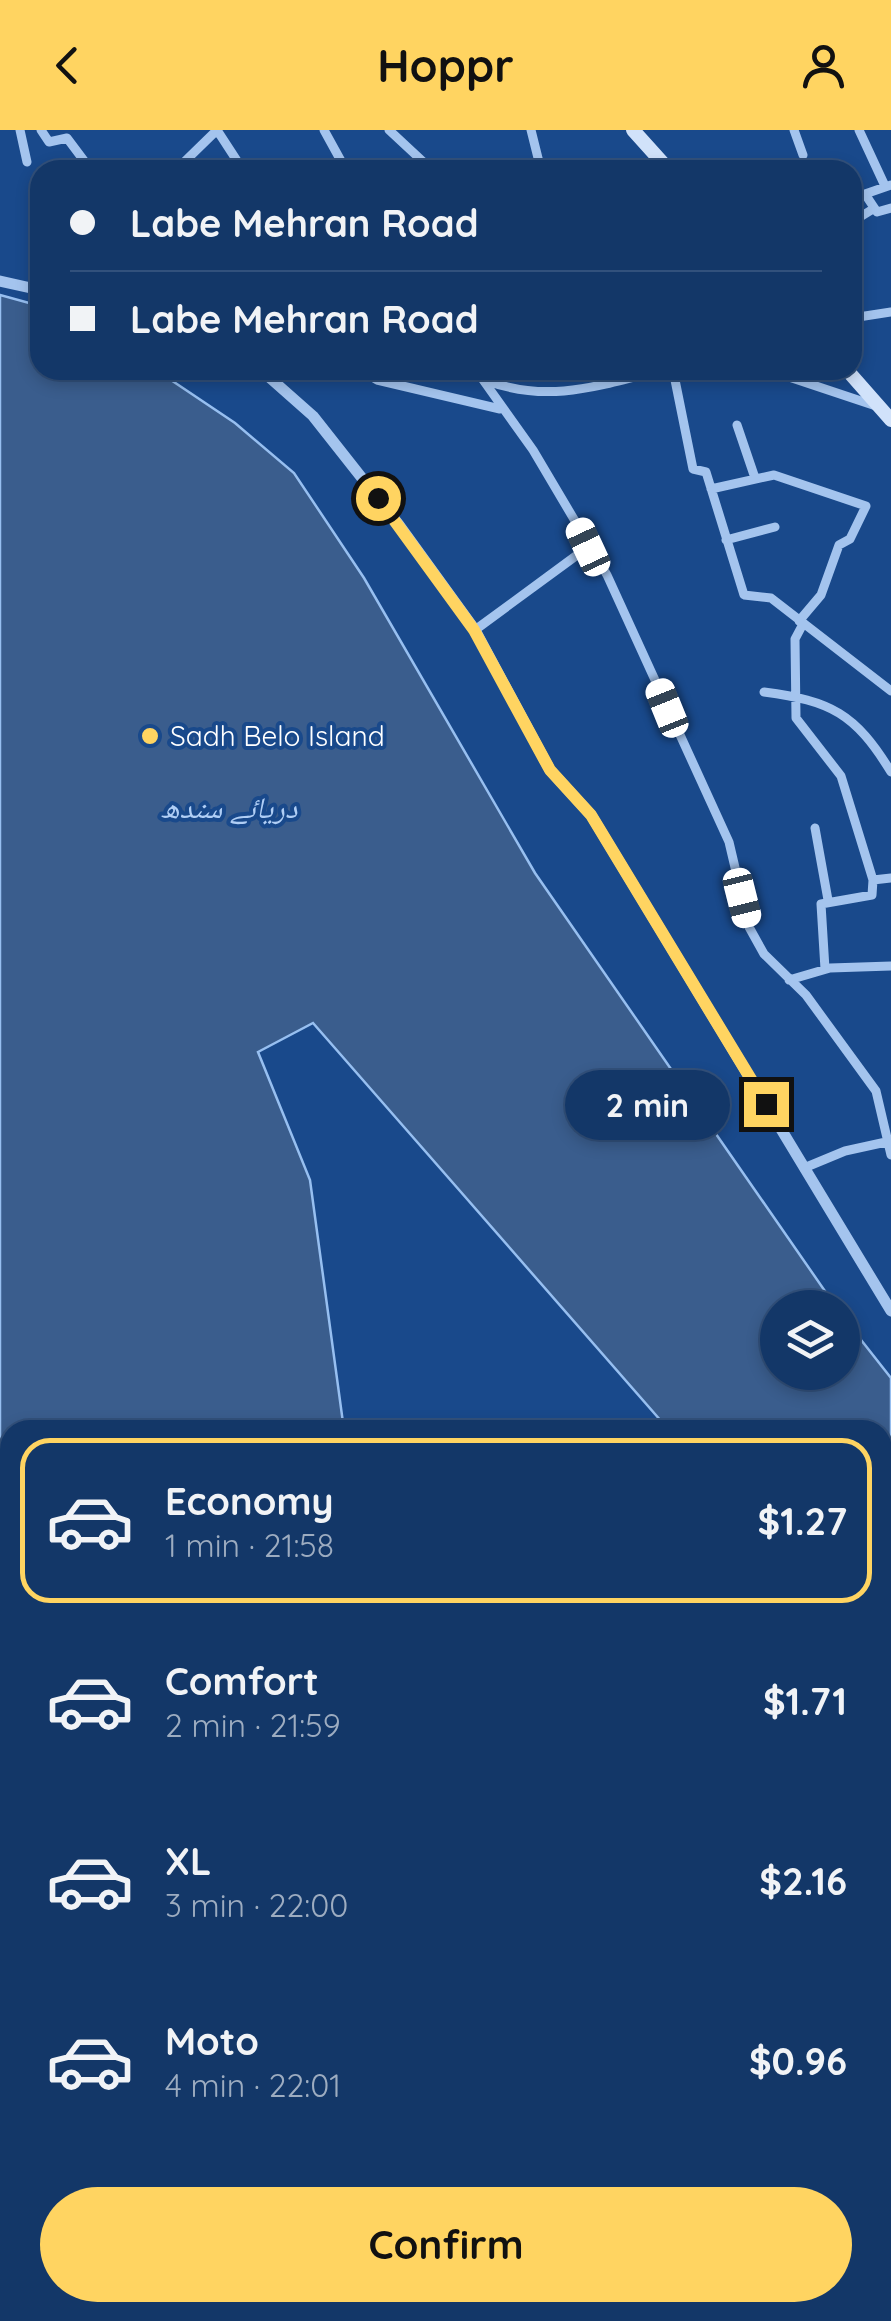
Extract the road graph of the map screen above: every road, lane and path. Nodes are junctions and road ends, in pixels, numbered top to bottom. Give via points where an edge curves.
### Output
1 (20, 130) edge
2 (40, 130) edge
3 (217, 130) edge
4 (324, 130) edge
5 (389, 130) edge
6 (531, 130) edge
7 (634, 130) edge
8 (794, 130) edge
9 (860, 130) edge
10 (803, 155) dead end
11 (84, 160) edge
12 (186, 160) edge
13 (236, 160) edge
14 (340, 160) edge
15 (421, 160) edge
16 (539, 160) edge
17 (660, 160) edge
18 (27, 162) dead end
19 (888, 186) edge
20 (891, 208) edge
21 (873, 210) junction
22 (862, 216) edge
23 (0, 280) edge
24 (30, 288) edge
25 (891, 312) edge
26 (862, 316) edge
27 (273, 380) edge
28 (377, 380) edge
29 (486, 380) joint
30 (609, 380) edge
31 (622, 380) edge
32 (675, 380) edge
33 (794, 380) edge
34 (857, 380) edge
35 (610, 383) junction
36 (500, 408) junction
37 (888, 412) edge
38 (738, 425) dead end
39 (754, 478) junction
40 (711, 488) junction
41 (775, 527) dead end
42 (726, 540) junction
43 (588, 547) junction
44 (801, 622) junction
45 (474, 630) junction
46 (891, 691) edge
47 (764, 692) dead end
48 (792, 696) junction
49 (891, 772) edge
50 (814, 828) dead end
51 (891, 878) edge
52 (873, 880) junction
53 (828, 900) junction
54 (891, 966) edge
55 (825, 969) junction
56 (789, 980) junction
57 (891, 1090) edge
58 (876, 1091) junction
59 (886, 1142) junction
60 (891, 1155) edge
61 (804, 1168) junction
62 (891, 1311) edge

1 - 18 street
2 - 11 street via 49,142 67,138
3 - 12 street
3 - 13 street
4 - 14 street
5 - 15 street
6 - 16 street
7 - 17 main road
8 - 10 street
9 - 19 street
19 - 21 street via 865,194
20 - 21 street
21 - 22 street
23 - 24 street
25 - 26 street
27 - 45 street via 314,416
28 - 36 street
29 - 35 street via 546,394
29 - 36 street
30 - 35 street
31 - 35 street
32 - 40 street via 693,469 706,472
33 - 37 street
34 - 37 main road
36 - 43 street
38 - 39 street
39 - 40 street
39 - 44 street via 774,475 866,506
40 - 42 street
41 - 42 street
42 - 44 street via 744,595 771,598
43 - 45 street
43 - 56 street via 638,637 728,842 749,927
44 - 46 street
44 - 48 street
45 - 61 street via 550,770 591,815
47 - 48 street
48 - 49 street via 825,703 851,720
48 - 52 street via 796,718 841,776
50 - 53 street
51 - 52 street
52 - 53 street via 872,896
53 - 55 street via 820,913
54 - 55 street
55 - 56 street
56 - 58 street via 846,1044
57 - 58 street
58 - 59 street
59 - 60 street
59 - 61 street
61 - 62 street

